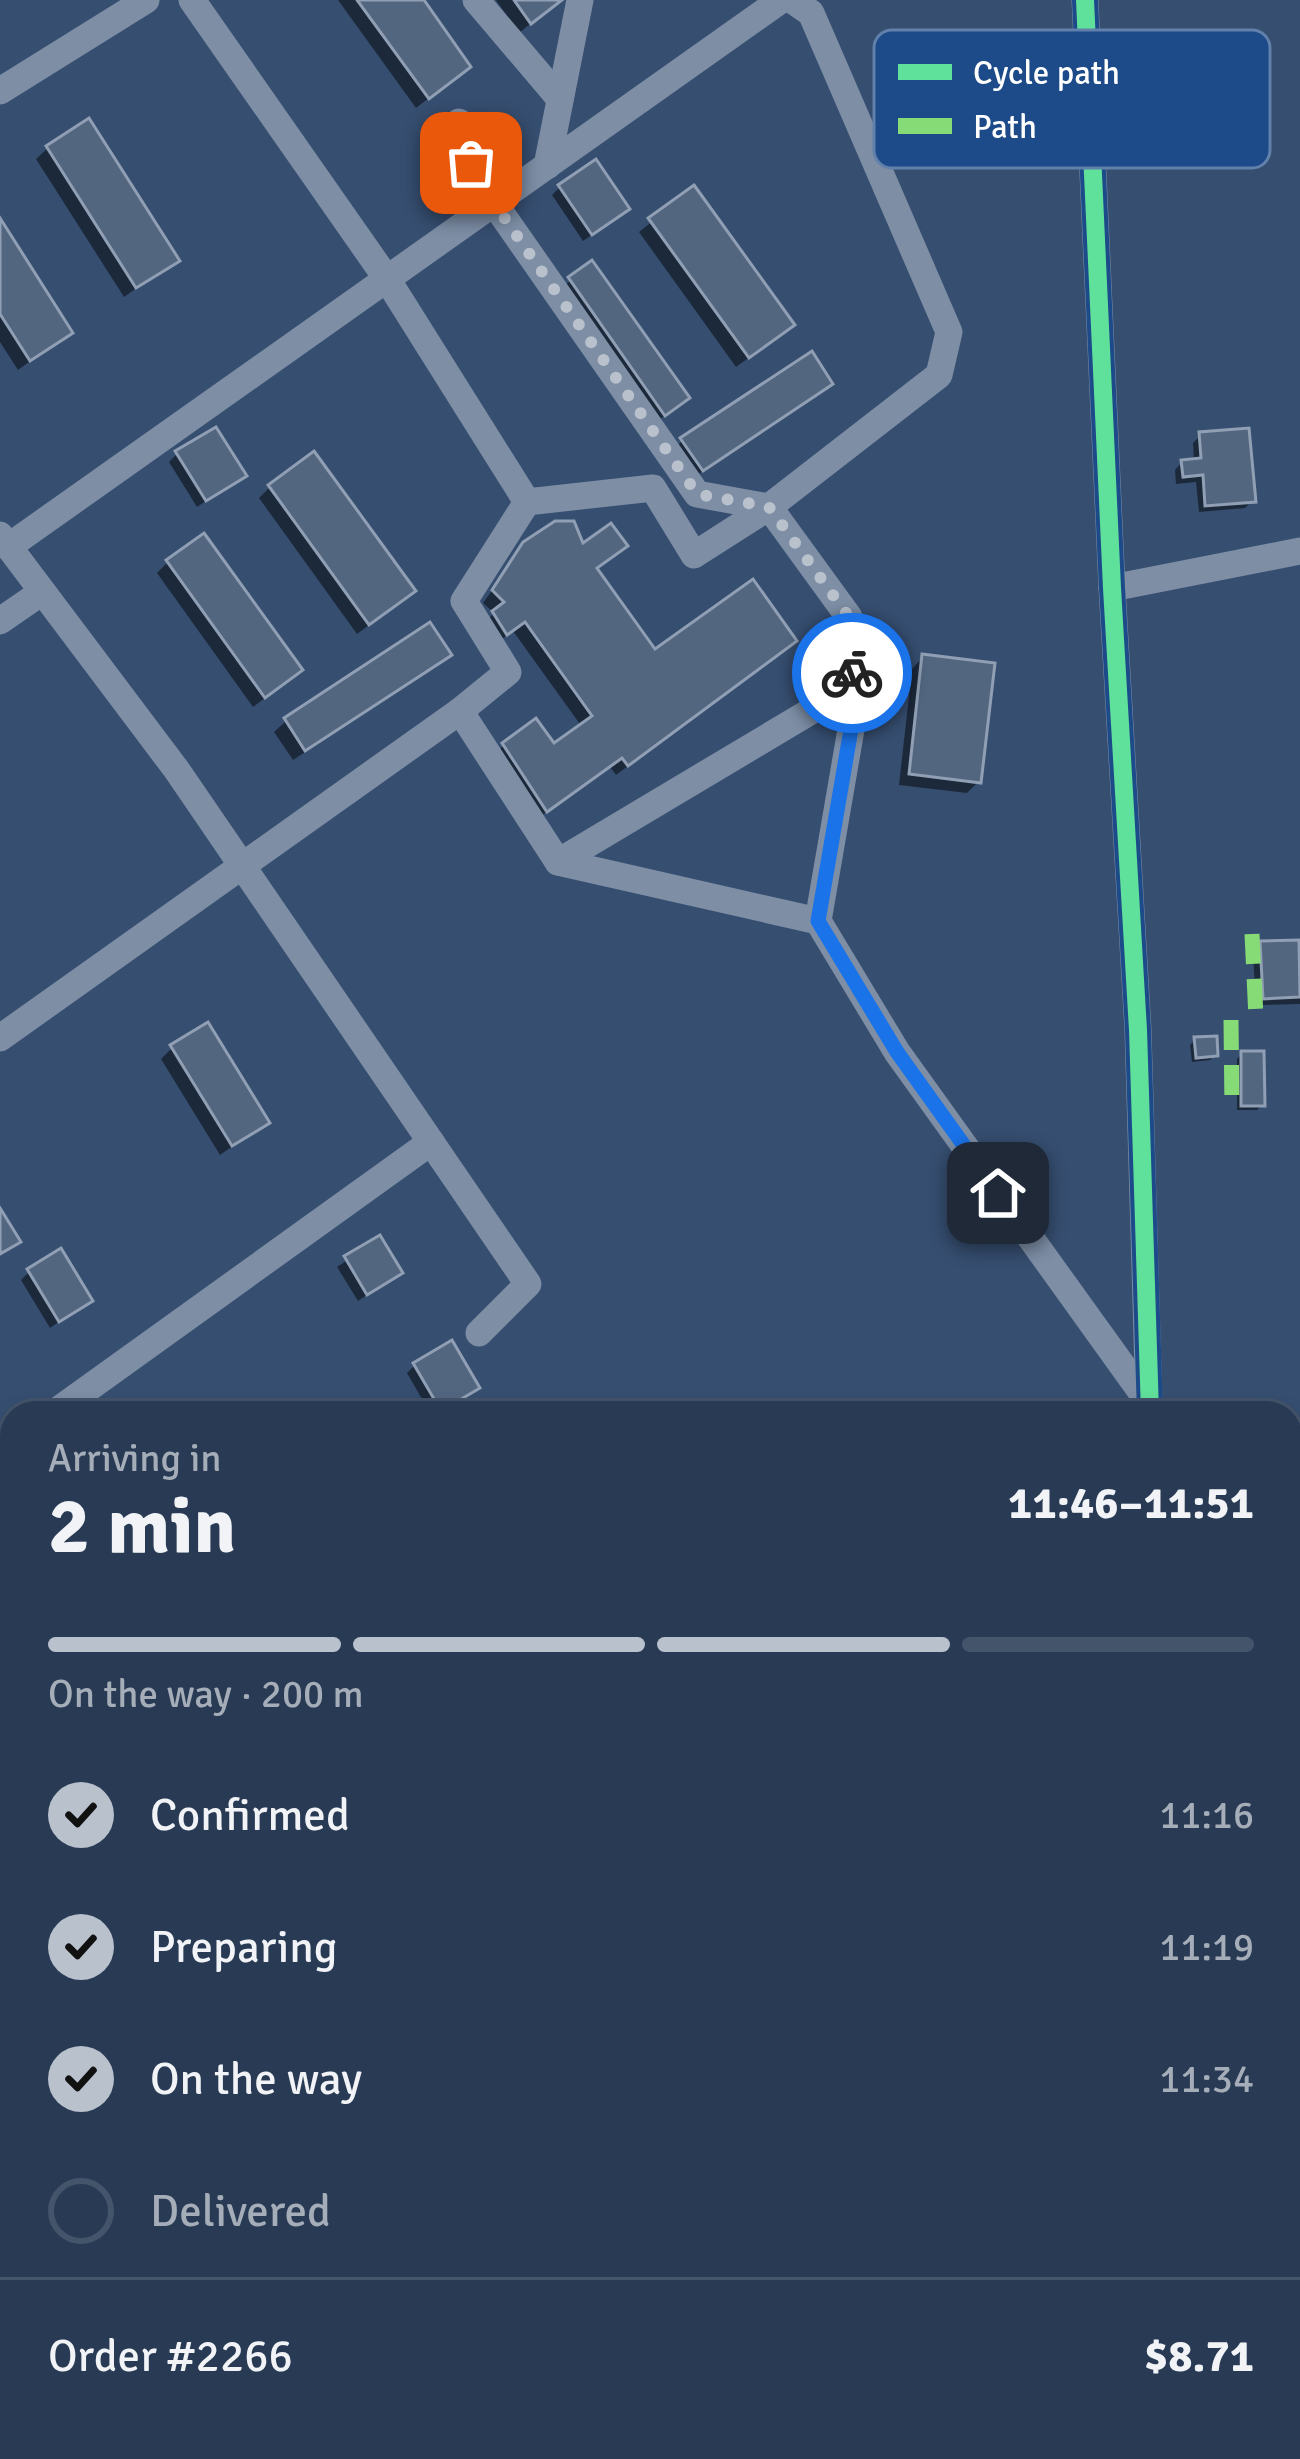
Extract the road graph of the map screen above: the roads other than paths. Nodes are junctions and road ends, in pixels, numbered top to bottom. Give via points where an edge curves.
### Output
1 (146, 0) edge
2 (192, 0) edge
3 (476, 0) edge
4 (580, 0) edge
5 (781, 0) edge
6 (792, 0) edge
7 (1085, 0) edge
8 (1086, 30) edge
9 (0, 91) edge
10 (560, 99) junction
11 (459, 122) dead end
12 (874, 159) edge
13 (547, 166) junction
14 (878, 168) edge
15 (1093, 168) edge
16 (494, 203) junction
17 (387, 279) junction
18 (527, 502) junction
19 (769, 507) junction
20 (4, 541) edge
21 (1300, 551) edge
22 (1112, 588) junction
23 (42, 592) junction
24 (0, 621) edge
25 (853, 686) junction
26 (460, 712) junction
27 (558, 862) junction
28 (242, 868) junction
29 (818, 921) junction
30 (0, 1039) edge
31 (431, 1142) junction
32 (479, 1333) dead end
33 (71, 1401) edge
34 (1144, 1401) edge
35 (1150, 1401) edge

1 - 9 street
2 - 17 street
3 - 10 street
4 - 10 street
5 - 13 street
6 - 12 street via 811,13
7 - 8 street
10 - 13 street
11 - 16 street
13 - 16 street
14 - 19 street via 949,332 939,375
15 - 22 street
16 - 17 street
16 - 19 street via 697,494
17 - 18 street
17 - 20 street
18 - 19 street via 653,488 694,555
18 - 26 street via 464,602 508,672
19 - 25 street via 849,617
20 - 23 street
21 - 22 street
22 - 35 street
23 - 24 street
23 - 28 street
25 - 27 street
25 - 29 street
26 - 27 street
26 - 28 street
27 - 29 street
28 - 30 street
28 - 31 street
29 - 34 street via 897,1052
31 - 32 street via 528,1284
31 - 33 street

